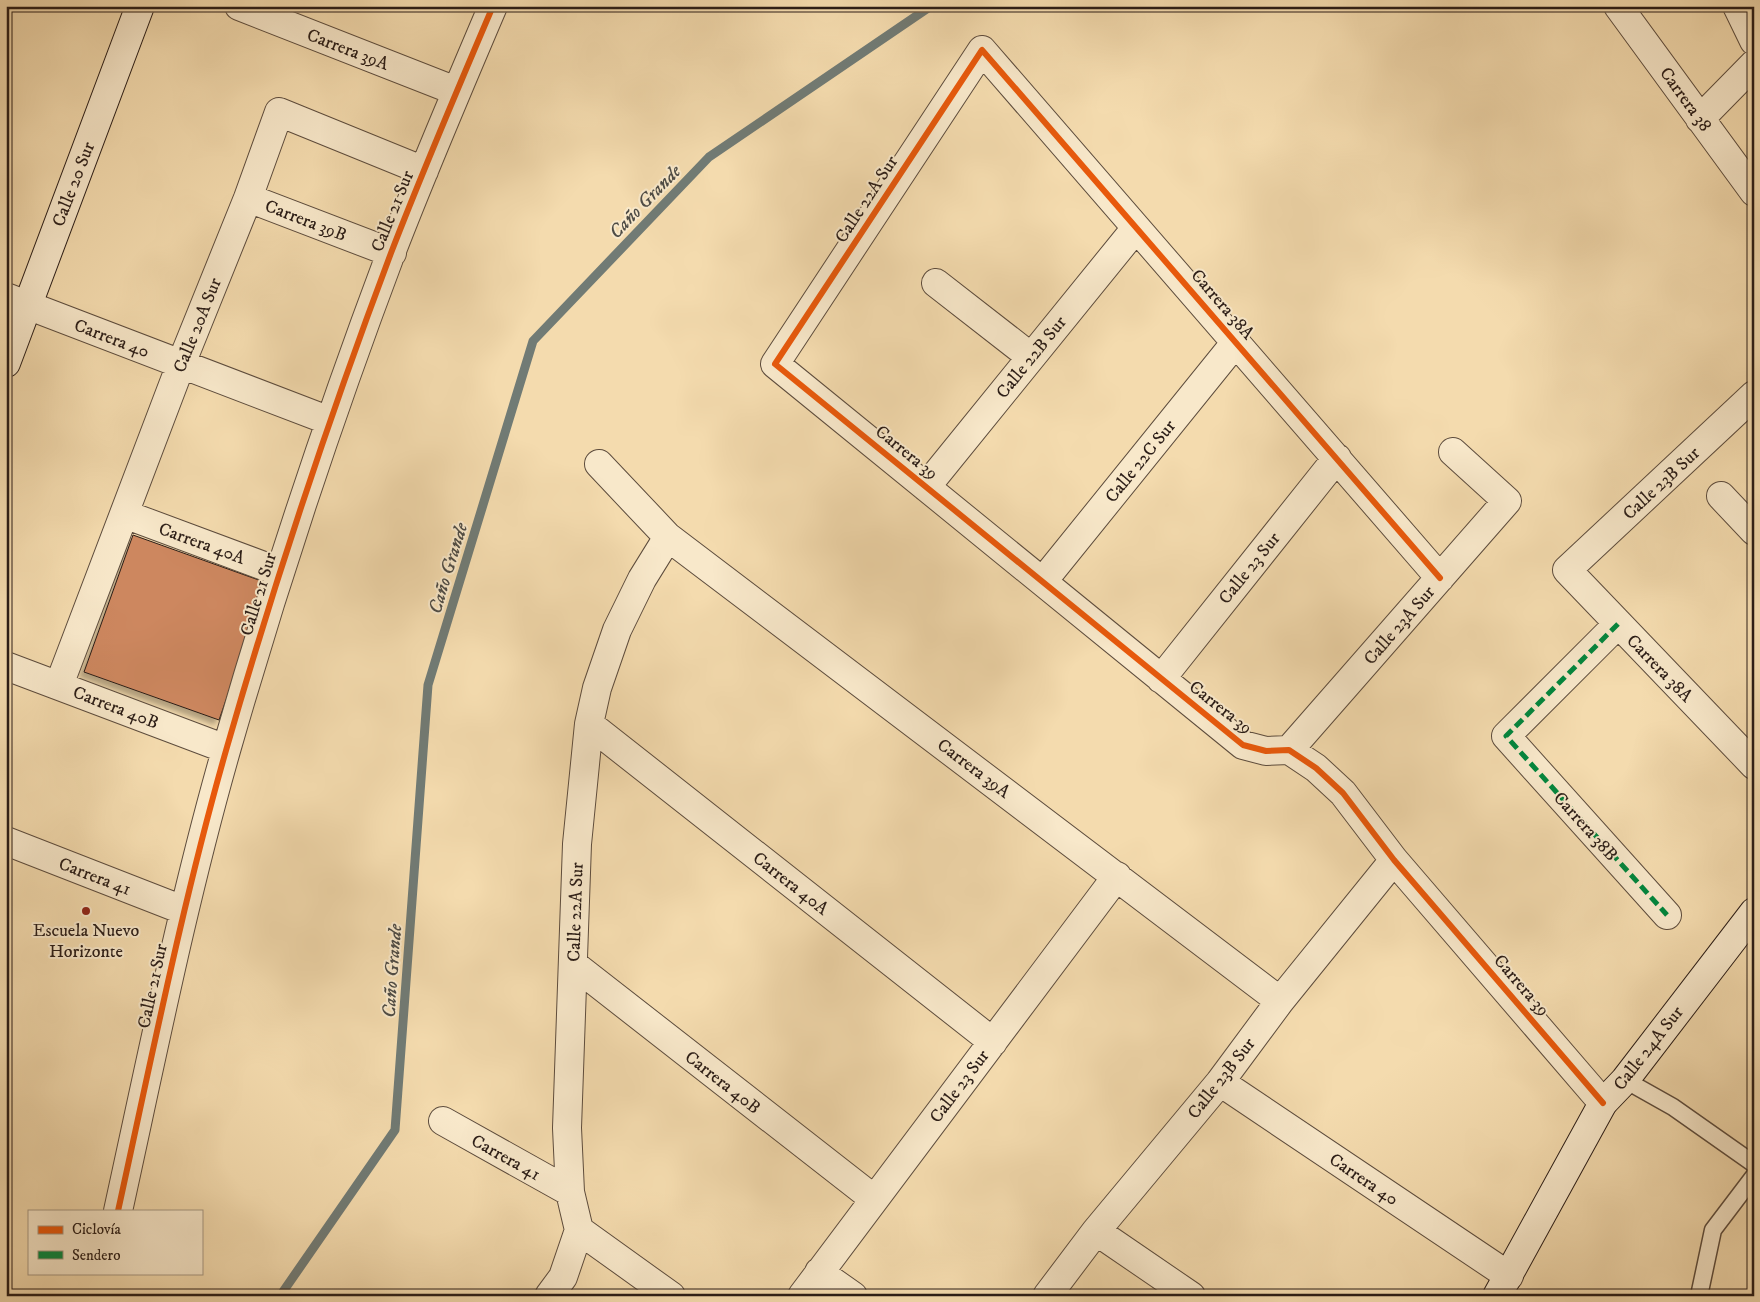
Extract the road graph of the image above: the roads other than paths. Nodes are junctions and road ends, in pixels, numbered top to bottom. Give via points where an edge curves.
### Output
1 (140, 6) edge
2 (239, 6) edge
3 (493, 6) edge
4 (1618, 6) edge
5 (1737, 6) edge
6 (1754, 41) edge
7 (982, 50) joint
8 (1754, 64) edge
9 (456, 91) junction
10 (1700, 120) junction
11 (424, 171) junction
12 (1754, 192) edge
13 (248, 198) junction
14 (1136, 228) junction
15 (392, 253) junction
16 (936, 283) dead end
17 (17, 302) edge
18 (1236, 342) junction
19 (1031, 357) junction
20 (6, 363) edge
21 (181, 364) junction
22 (775, 364) joint
23 (1754, 395) edge
24 (330, 421) junction
25 (1453, 452) dead end
26 (1337, 458) junction
27 (599, 464) dead end
28 (926, 487) junction
29 (1721, 496) dead end
30 (124, 514) junction
31 (1754, 531) edge
32 (668, 537) junction
33 (1567, 570) joint
34 (280, 572) junction
35 (1440, 578) junction
36 (1043, 581) junction
37 (1618, 624) junction
38 (6, 666) edge
39 (1160, 679) junction
40 (59, 685) junction
41 (588, 724) junction
42 (226, 749) junction
43 (1289, 750) junction
44 (1754, 765) edge
45 (6, 841) edge
46 (1394, 860) junction
47 (1116, 876) junction
48 (183, 910) junction
49 (1754, 912) edge
50 (1667, 915) dead end
51 (573, 964) junction
52 (1280, 1001) junction
53 (992, 1042) junction
54 (1625, 1080) junction
55 (1220, 1082) junction
56 (1603, 1103) junction
57 (443, 1121) dead end
58 (1754, 1164) edge
59 (1754, 1176) edge
60 (570, 1192) junction
61 (874, 1199) junction
62 (118, 1210) edge
63 (580, 1230) junction
64 (1096, 1231) junction
65 (820, 1272) junction
66 (1503, 1286) edge
67 (549, 1296) edge
68 (671, 1296) edge
69 (802, 1296) edge
70 (853, 1296) edge
71 (1046, 1296) edge
72 (1191, 1296) edge
73 (1699, 1296) edge

1 - 17 street, Calle 20 Sur
2 - 9 street, Carrera 39A
3 - 9 street, Calle 21 Sur
4 - 10 street, Carrera 38
5 - 6 street
7 - 14 street, Carrera 38A
7 - 22 street, Calle 22A Sur
8 - 10 street
9 - 11 street, Calle 21 Sur
10 - 12 street, Carrera 38
11 - 13 street, Calle 20A Sur via 279,112
11 - 15 street, Calle 21 Sur
13 - 15 street, Carrera 39B
13 - 21 street, Calle 20A Sur
14 - 18 street, Carrera 38A
14 - 19 street, Calle 22B Sur
15 - 24 street, Calle 21 Sur
16 - 19 street
17 - 20 street, Calle 20 Sur
17 - 21 street, Carrera 40
18 - 26 street, Carrera 38A
18 - 36 street, Calle 22C Sur
19 - 28 street, Calle 22B Sur
21 - 24 street, Carrera 40
21 - 30 street, Calle 20A Sur
22 - 28 street, Carrera 39
23 - 33 street, Calle 23B Sur
24 - 34 street, Calle 21 Sur
25 - 35 street, Calle 23A Sur via 1507,501
26 - 35 street, Carrera 38A
26 - 39 street, Calle 23 Sur
27 - 32 street, Carrera 39A
28 - 36 street, Carrera 39
29 - 31 street
30 - 34 street, Carrera 40A
30 - 40 street, Calle 20A Sur
32 - 41 street, Calle 22A Sur via 616,630
32 - 47 street, Carrera 39A
33 - 37 street, Carrera 38A
34 - 42 street, Calle 21 Sur
35 - 43 street, Calle 23A Sur
36 - 39 street, Carrera 39
37 - 44 street, Carrera 38A
37 - 50 street, Carrera 38B via 1506,736
38 - 40 street, Carrera 40B
39 - 43 street, Carrera 39 via 1243,745 1266,751
40 - 42 street, Carrera 40B
41 - 51 street, Calle 22A Sur via 577,844
41 - 53 street, Carrera 40A
42 - 48 street, Calle 21 Sur
43 - 46 street, Carrera 39 via 1316,768 1343,793
45 - 48 street, Carrera 41
46 - 52 street, Calle 23B Sur
46 - 56 street, Carrera 39
47 - 52 street, Carrera 39A
47 - 53 street, Calle 23 Sur
48 - 62 street, Calle 21 Sur
49 - 54 street, Calle 24A Sur
51 - 60 street, Calle 22A Sur via 568,1128
51 - 61 street, Carrera 40B
52 - 55 street, Calle 23B Sur
53 - 61 street, Calle 23 Sur
54 - 56 street, Calle 24A Sur
54 - 58 lane via 1673,1107
55 - 64 street, Calle 23B Sur
55 - 66 street, Carrera 40
56 - 66 street, Calle 24A Sur
57 - 60 street, Carrera 41
59 - 73 lane via 1712,1230
60 - 63 street, Calle 22A Sur
61 - 65 street, Calle 23 Sur
63 - 67 street via 563,1277
63 - 68 street
64 - 71 street, Calle 23B Sur
64 - 72 street
65 - 69 street, Calle 23 Sur
65 - 70 street

